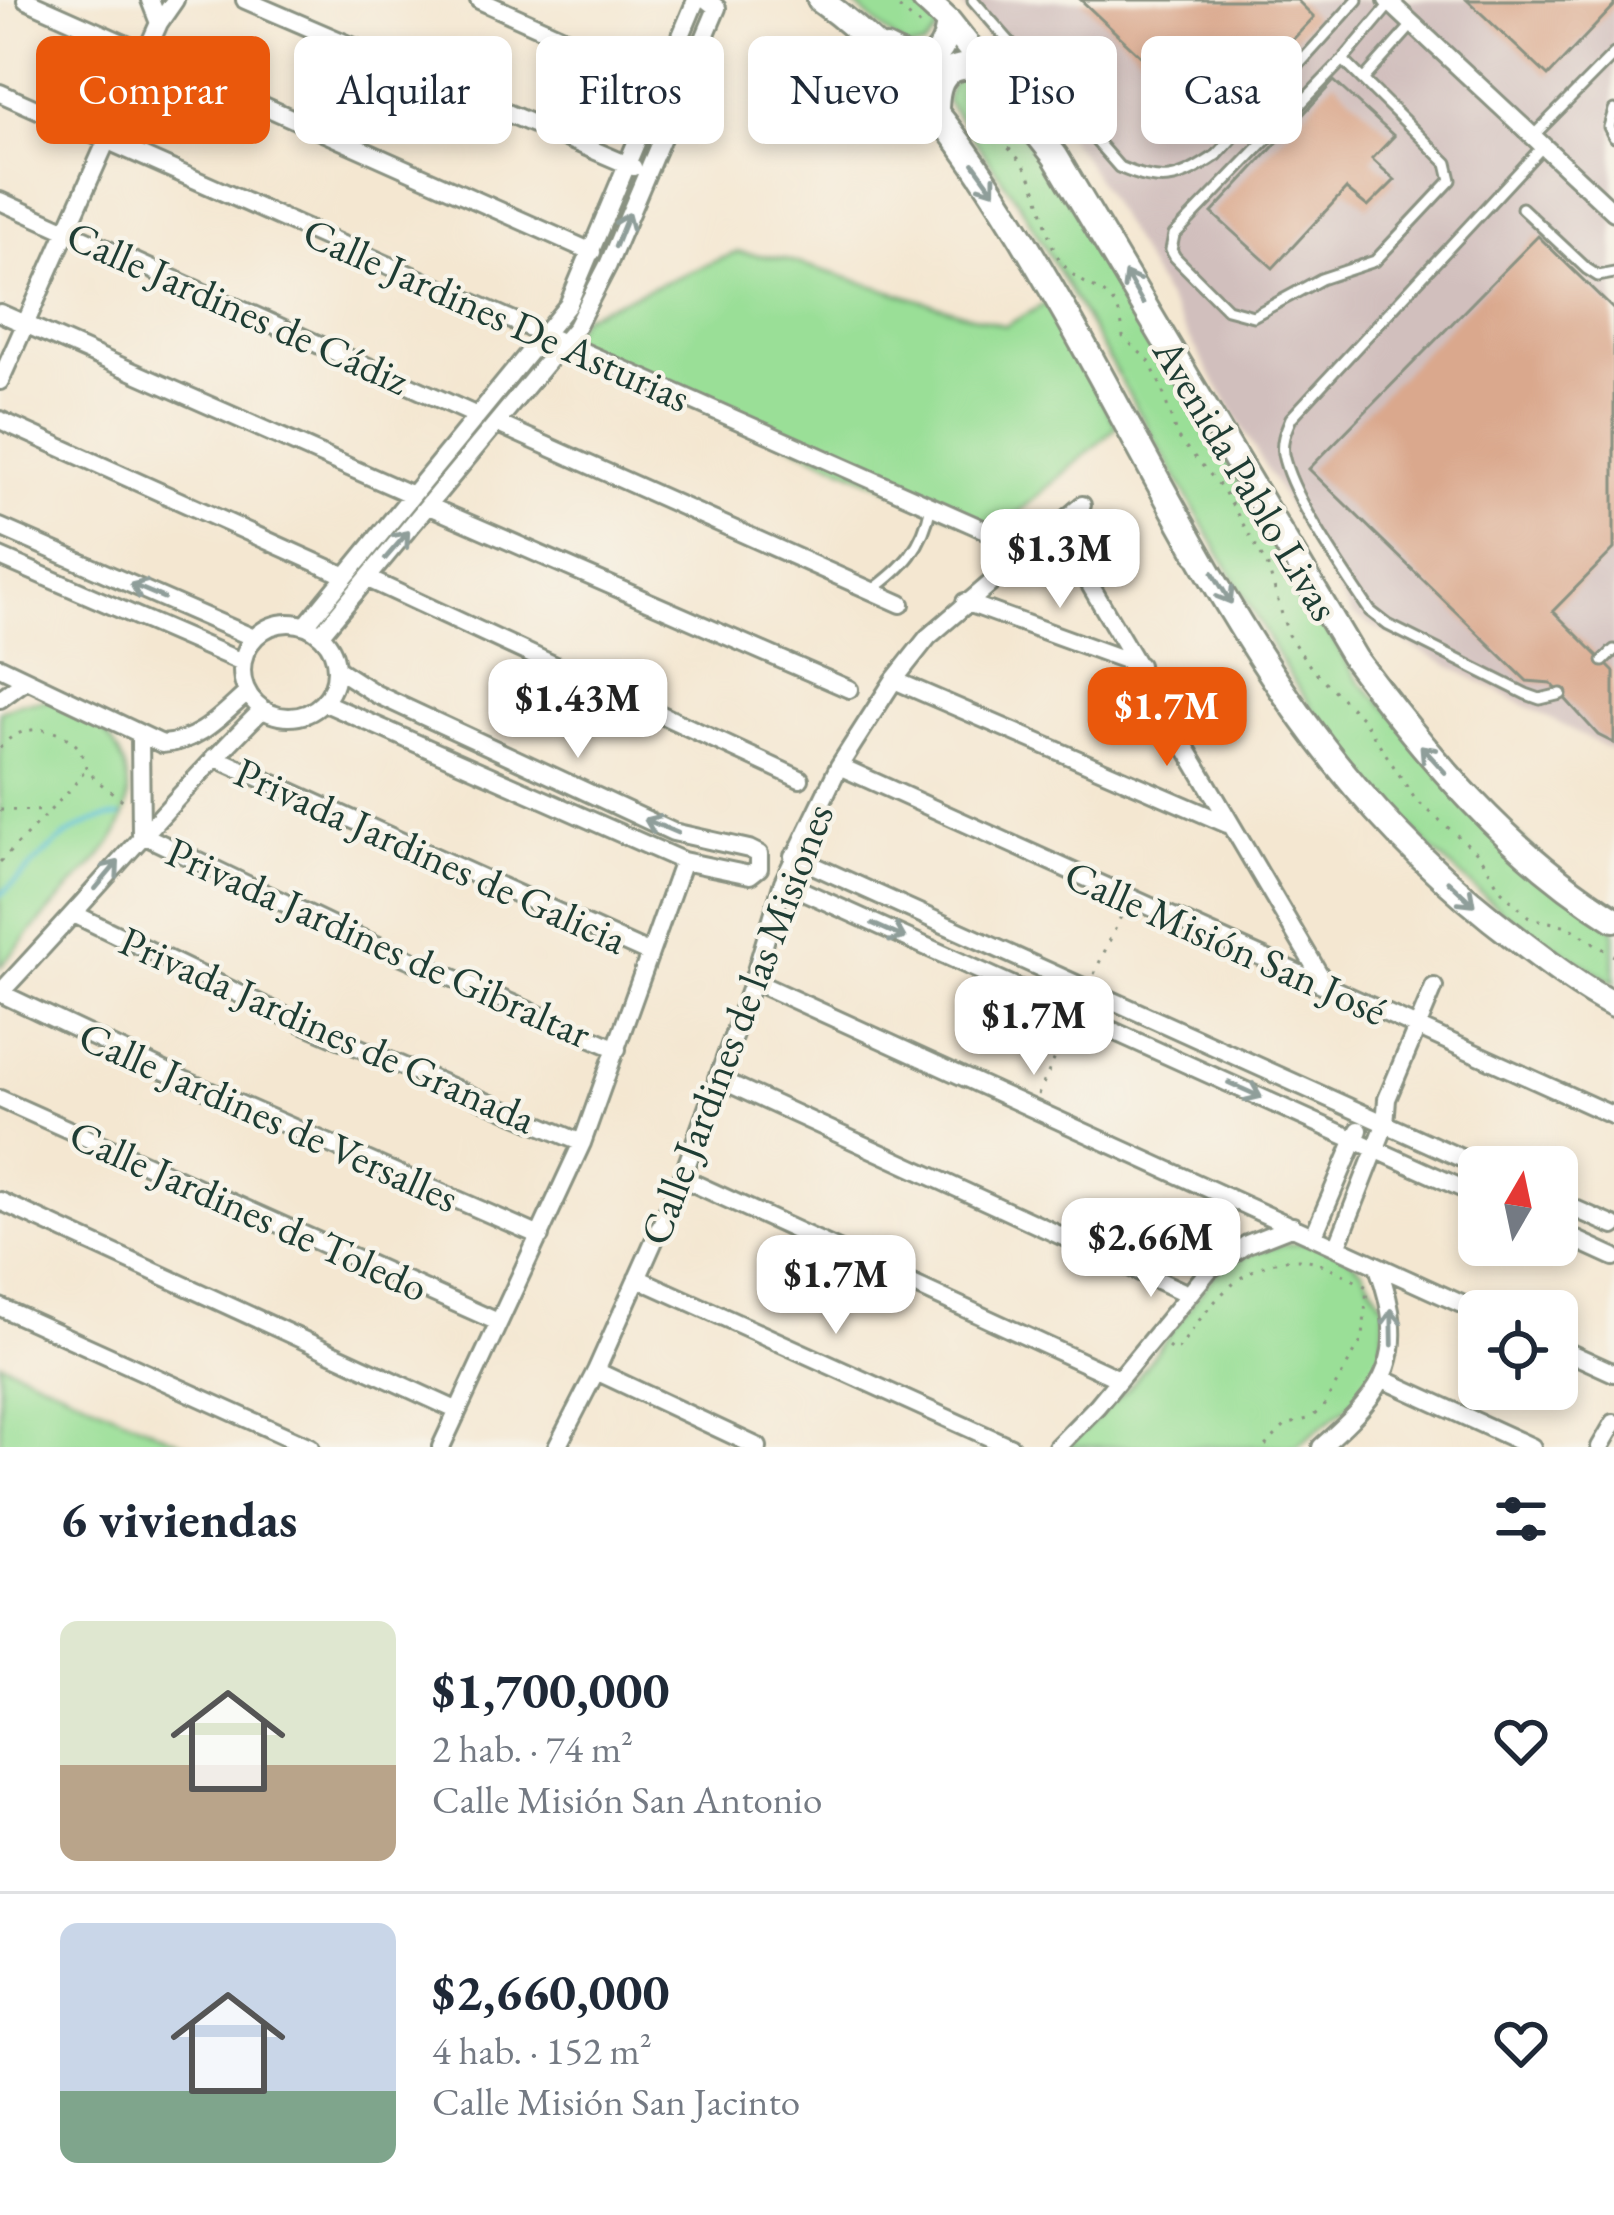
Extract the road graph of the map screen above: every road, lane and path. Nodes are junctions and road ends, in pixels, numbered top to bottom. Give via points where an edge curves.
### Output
1 (26, 0) edge
2 (149, 0) edge
3 (176, 0) edge
4 (245, 0) edge
5 (479, 0) edge
6 (696, 0) edge
7 (820, 0) edge
8 (890, 0) edge
9 (925, 0) edge
10 (974, 0) edge
11 (1357, 0) edge
12 (711, 2) edge
13 (1389, 2) edge
14 (949, 22) junction
15 (160, 23) junction
16 (1413, 24) junction
17 (107, 36) edge
18 (155, 36) edge
19 (559, 36) edge
20 (681, 36) edge
21 (863, 36) edge
22 (966, 42) edge
23 (1614, 54) edge
24 (949, 58) junction
25 (942, 59) edge
26 (1343, 60) junction
27 (966, 63) edge
28 (942, 78) edge
29 (1363, 80) junction
30 (0, 93) edge
31 (36, 109) edge
32 (270, 109) edge
33 (1614, 110) edge
34 (942, 120) edge
35 (1614, 137) edge
36 (1539, 140) junction
37 (108, 144) edge
38 (113, 144) edge
39 (636, 144) edge
40 (1046, 144) edge
41 (627, 165) junction
42 (645, 172) junction
43 (0, 201) edge
44 (1522, 208) dead end
45 (1614, 212) edge
46 (69, 232) junction
47 (592, 252) junction
48 (1614, 273) edge
49 (0, 313) edge
50 (27, 325) junction
51 (545, 337) junction
52 (1124, 337) dead end
53 (564, 345) junction
54 (0, 381) edge
55 (475, 415) junction
56 (0, 420) edge
57 (498, 424) junction
58 (410, 494) junction
59 (1082, 505) dead end
60 (931, 506) junction
61 (430, 507) junction
62 (0, 527) edge
63 (1056, 527) junction
64 (994, 534) dead end
65 (0, 557) edge
66 (346, 576) junction
67 (368, 580) junction
68 (871, 591) junction
69 (965, 602) junction
70 (901, 604) dead end
71 (313, 630) junction
72 (254, 638) junction
73 (1614, 650) edge
74 (242, 662) junction
75 (1604, 662) dead end
76 (1138, 665) junction
77 (0, 667) edge
78 (337, 669) junction
79 (26, 680) junction
80 (894, 680) junction
81 (849, 689) dead end
82 (248, 693) junction
83 (1561, 694) dead end
84 (0, 699) edge
85 (323, 702) junction
86 (262, 709) junction
87 (140, 734) junction
88 (0, 748) edge
89 (214, 757) junction
90 (838, 766) junction
91 (86, 768) junction
92 (800, 778) dead end
93 (0, 810) edge
94 (50, 811) junction
95 (1228, 824) junction
96 (141, 825) junction
97 (793, 856) junction
98 (683, 861) junction
99 (0, 862) edge
100 (783, 882) junction
101 (1129, 900) junction
102 (74, 914) junction
103 (1614, 920) edge
104 (649, 953) junction
105 (1544, 960) junction
106 (753, 981) junction
107 (1325, 984) junction
108 (1434, 987) dead end
109 (1086, 991) junction
110 (0, 993) edge
111 (1614, 993) edge
112 (1614, 1005) edge
113 (1075, 1015) junction
114 (1418, 1029) junction
115 (617, 1049) junction
116 (717, 1078) junction
117 (0, 1099) edge
118 (1387, 1099) junction
119 (1032, 1106) junction
120 (1366, 1116) junction
121 (1614, 1116) edge
122 (1385, 1125) junction
123 (1355, 1139) junction
124 (582, 1143) junction
125 (1376, 1149) junction
126 (1458, 1157) edge
127 (682, 1178) junction
128 (1458, 1186) edge
129 (0, 1201) edge
130 (1578, 1210) edge
131 (1293, 1226) junction
132 (1614, 1226) edge
133 (1314, 1235) junction
134 (540, 1236) junction
135 (1578, 1241) edge
136 (1338, 1245) junction
137 (1614, 1257) edge
138 (1378, 1267) junction
139 (637, 1278) junction
140 (1188, 1294) junction
141 (1458, 1303) edge
142 (0, 1307) edge
143 (498, 1322) junction
144 (1156, 1337) junction
145 (1578, 1357) edge
146 (596, 1371) junction
147 (1614, 1373) edge
148 (1119, 1379) junction
149 (1383, 1379) junction
150 (456, 1411) junction
151 (1614, 1424) edge
152 (310, 1447) edge
153 (441, 1447) edge
154 (557, 1447) edge
155 (758, 1447) edge
156 (1011, 1447) edge
157 (1057, 1447) edge
158 (1264, 1447) edge
159 (1321, 1447) edge
160 (1532, 1447) edge
161 (1600, 1447) edge

1 - 17 street
2 - 15 street
3 - 15 street
4 - 41 street
5 - 19 street
6 - 20 street
7 - 21 main road, Avenida Pablo Livas
8 - 24 path
9 - 14 main road, Avenida Pablo Livas
10 - 11 lane via 1119,166 1169,180 1217,155
12 - 42 street
13 - 16 street
13 - 26 lane
14 - 22 main road, Avenida Pablo Livas
14 - 24 main road
15 - 18 street
16 - 29 lane
16 - 36 street
23 - 36 lane
24 - 25 main road
24 - 27 main road
24 - 28 main road
24 - 52 path via 970,84 987,132 1028,171 1068,271 1101,288 1123,317
26 - 29 lane
26 - 29 lane via 1171,243 1175,257 1227,309 1253,316 1375,261 1447,188 1447,163
30 - 31 street, Calle Jardines De Asturias
32 - 47 street
33 - 35 lane
34 -> 105 main road, Avenida Pablo Livas via 994,192 1303,718 1416,851
36 - 45 street
36 - 83 lane via 1306,400 1282,438 1293,482 1370,611 1526,694
37 - 46 street
38 - 51 street, Calle Jardines De Asturias
39 - 41 street
103 -> 40 main road, Avenida Pablo Livas via 1472,801 1355,659
41 - 42 street
41 - 47 street
53 -> 42 street
43 - 46 street, Calle Jardines de Cádiz
44 - 48 lane via 1587,269
46 - 50 street
46 - 55 street, Calle Jardines de Cádiz
47 - 51 street
49 - 50 street
50 - 54 street
50 - 58 street
51 - 53 street, Calle Jardines De Asturias
51 - 55 street
53 - 57 street
53 - 60 street, Calle Jardines De Asturias
55 - 58 street
56 - 66 street
57 - 61 street
57 - 68 street
58 - 66 street
59 - 63 street, Calle Jardines de las Misiones
60 - 64 street, Calle Jardines De Asturias
60 - 68 lane via 913,555
67 -> 61 street
61 - 81 street
72 -> 62 street
63 - 69 street, Calle Jardines de las Misiones
63 - 76 street
65 - 74 street
66 - 71 street
67 - 71 street
67 - 92 street
68 - 70 street
69 - 76 street
69 - 80 street, Calle Jardines de las Misiones
71 - 72 street via 280,623
71 - 78 street
72 - 74 street
73 - 75 lane
74 - 82 street
76 - 95 street
77 - 79 street
78 - 85 street
98 -> 78 street via 747,876 760,860 749,849 673,832 541,773
79 - 84 street
79 - 87 street
80 - 90 street, Calle Jardines de las Misiones
80 - 95 street
82 - 86 street
82 - 87 street via 193,738 162,744
85 - 86 street via 294,717
85 - 98 street
86 - 89 street
87 - 96 street
88 - 91 path via 27,728 70,740
89 - 96 street
89 - 104 street, Privada Jardines de Galicia
90 - 97 street, Calle Jardines de las Misiones
90 - 101 street, Calle Misión San José
91 - 94 path
91 - 96 path
93 - 94 path
94 - 99 path
95 - 107 street
102 -> 96 street
96 - 115 street, Privada Jardines de Gibraltar via 335,927
97 - 100 street, Calle Jardines de las Misiones
97 - 109 street
98 - 104 street
100 - 106 street, Calle Jardines de las Misiones
100 -> 113 street
101 - 107 street, Calle Misión San José
101 - 109 path
102 - 110 street
102 - 124 street, Privada Jardines de Granada via 285,1016
104 - 115 street
105 - 111 main road
105 - 112 main road, Avenida Pablo Livas
106 - 116 street, Calle Jardines de las Misiones
106 - 119 street
107 - 114 street, Calle Misión San José
108 - 114 street
109 - 113 street
109 - 120 street
110 - 134 street, Calle Jardines de Versalles
113 - 119 path
113 -> 123 street
114 - 118 street
114 - 121 street, Calle Misión San José
115 - 124 street
116 - 127 street, Calle Jardines de las Misiones
116 - 140 street
117 - 143 street, Calle Jardines de Toledo
118 - 120 street
118 - 122 street
119 - 131 street
120 - 122 street
120 - 123 street
122 - 125 street
122 - 126 street
123 - 125 street
123 - 133 street
124 - 134 street
125 - 128 street
125 - 136 street
127 - 139 street, Calle Jardines de las Misiones
127 - 148 street
129 - 150 street
130 - 132 street
131 - 133 street
131 - 140 street via 1228,1255
133 - 136 street
134 - 143 street
135 - 137 street
136 - 138 street
138 - 141 street
149 -> 138 street via 1394,1325
139 - 146 street, Calle Jardines de las Misiones
139 - 156 street
140 - 144 street
142 - 152 street
143 - 150 street
144 - 148 street
144 - 158 path via 1174,1352 1224,1289 1297,1258 1366,1288 1363,1339 1323,1407
145 - 147 street
146 - 154 street, Calle Jardines de las Misiones
146 - 155 street
148 - 157 street
149 - 159 street
149 - 160 street
150 - 153 street
151 - 161 street

